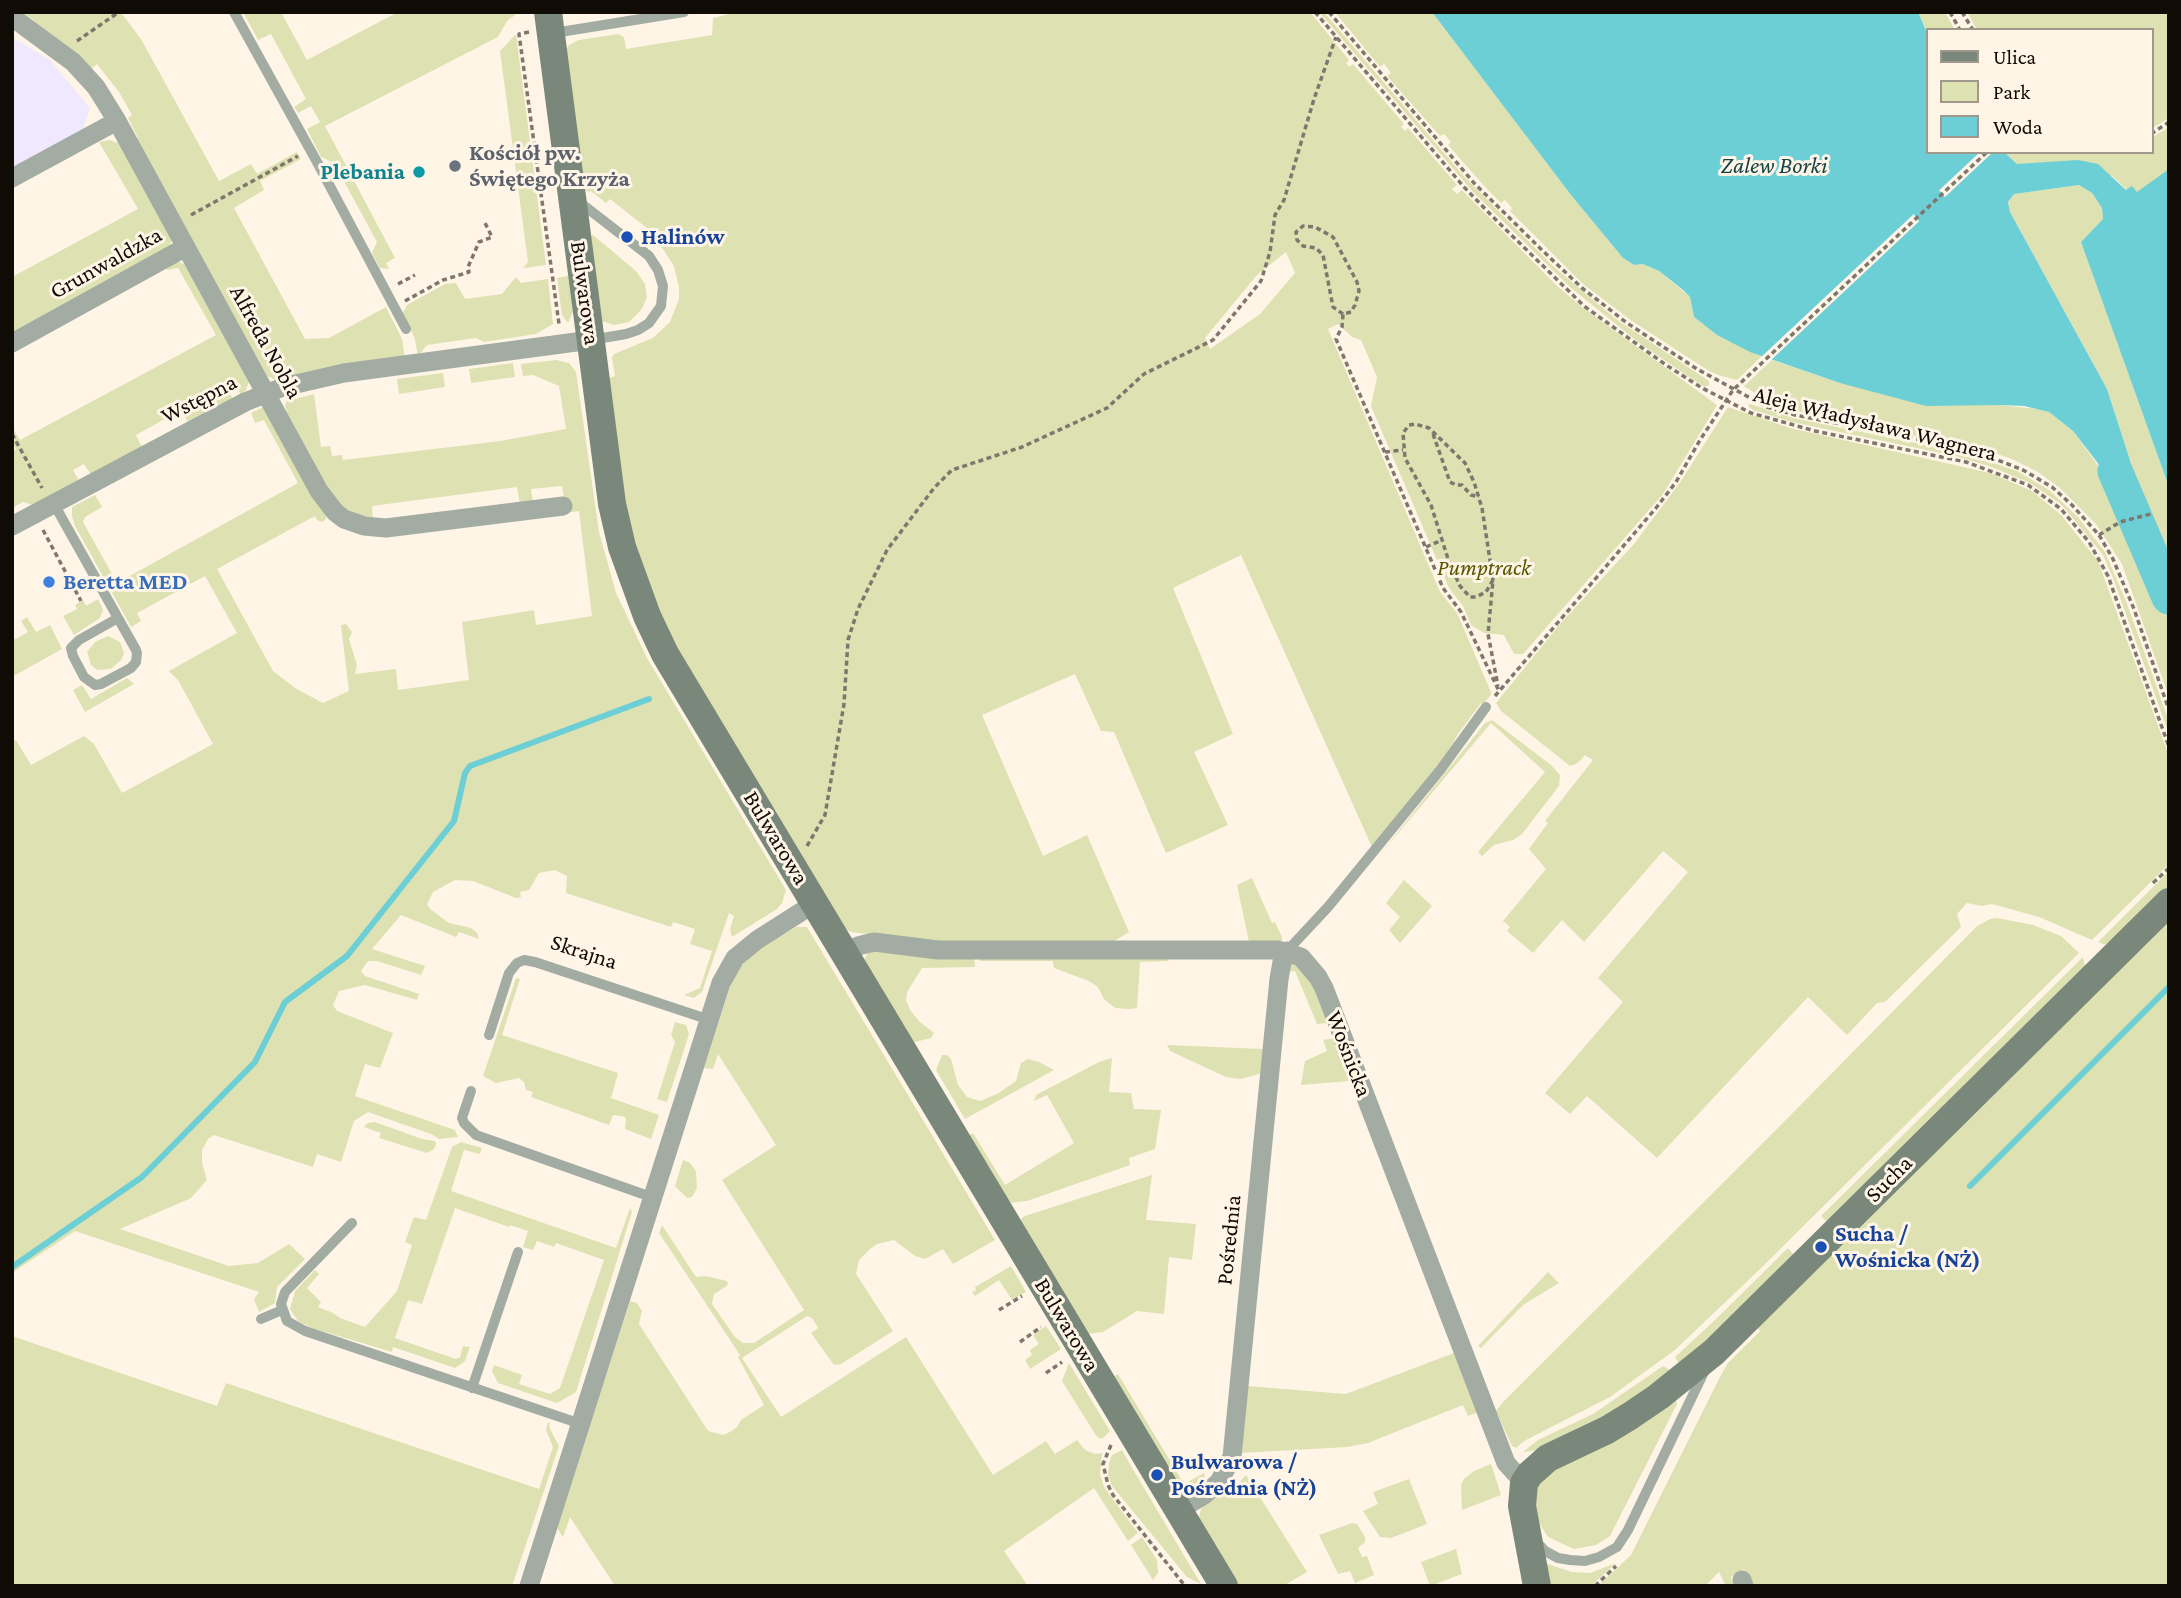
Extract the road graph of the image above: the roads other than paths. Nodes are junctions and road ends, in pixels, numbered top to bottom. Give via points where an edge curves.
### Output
1 (234, 12) edge
2 (684, 12) edge
3 (12, 17) edge
4 (545, 25) edge
5 (117, 121) junction
6 (12, 178) edge
7 (572, 196) junction
8 (186, 247) junction
9 (406, 329) dead end
10 (591, 340) junction
11 (12, 343) edge
12 (266, 393) junction
13 (563, 506) dead end
14 (54, 507) junction
15 (12, 526) edge
16 (118, 618) junction
17 (1486, 707) road end
18 (2160, 894) edge
19 (815, 903) junction
20 (1287, 951) junction
21 (845, 953) junction
22 (710, 1020) junction
23 (489, 1035) dead end
24 (471, 1091) dead end
25 (654, 1198) junction
26 (352, 1223) dead end
27 (518, 1252) dead end
28 (282, 1310) junction
29 (261, 1319) dead end
30 (1714, 1352) junction
31 (472, 1388) junction
32 (581, 1424) junction
33 (1524, 1483) junction
34 (1179, 1510) junction
35 (1526, 1527) junction
36 (529, 1586) edge
37 (1224, 1586) edge
38 (1537, 1586) edge

1 - 9 lane
2 - 4 lane
3 - 5 street, Alfreda Nobla via 86,74
4 - 7 street, Bulwarowa
5 - 6 street
5 - 8 street, Alfreda Nobla
7 - 10 street, Bulwarowa
7 - 10 lane via 649,256 663,286 661,306 649,323 626,334
8 - 11 street, Grunwaldzka
8 - 12 street, Alfreda Nobla
10 - 12 street, Wstępna via 344,373
10 - 19 street, Bulwarowa via 612,504 647,616 665,654
12 - 13 street, Alfreda Nobla via 327,504 344,519 373,527 401,527
12 - 14 street, Wstępna
14 - 15 street, Wstępna
14 - 16 lane
16 - 16 lane via 71,648 84,677 94,685 136,662 136,650
17 - 20 lane via 1441,769
18 - 30 street, Sucha
19 - 21 street, Bulwarowa
19 - 22 street via 735,958 721,983
20 - 21 street via 938,950 874,942
20 - 33 street, Wośnicka via 1301,957 1324,988 1506,1463
20 - 34 street, Pośrednia via 1279,979 1232,1457 1219,1482
21 - 34 street, Bulwarowa
22 - 23 lane, Skrajna via 524,960 509,973
22 - 25 street
24 - 25 lane via 463,1118 476,1135
25 - 32 street
26 - 28 lane via 285,1292
27 - 31 lane
28 - 29 lane
28 - 31 lane via 287,1321 300,1329
30 - 33 street, Sucha via 1630,1416 1548,1458
30 - 35 lane via 1617,1547 1585,1561 1558,1558 1545,1551
31 - 32 lane
32 - 36 street
33 - 35 street
34 - 37 street, Bulwarowa
35 - 38 street

